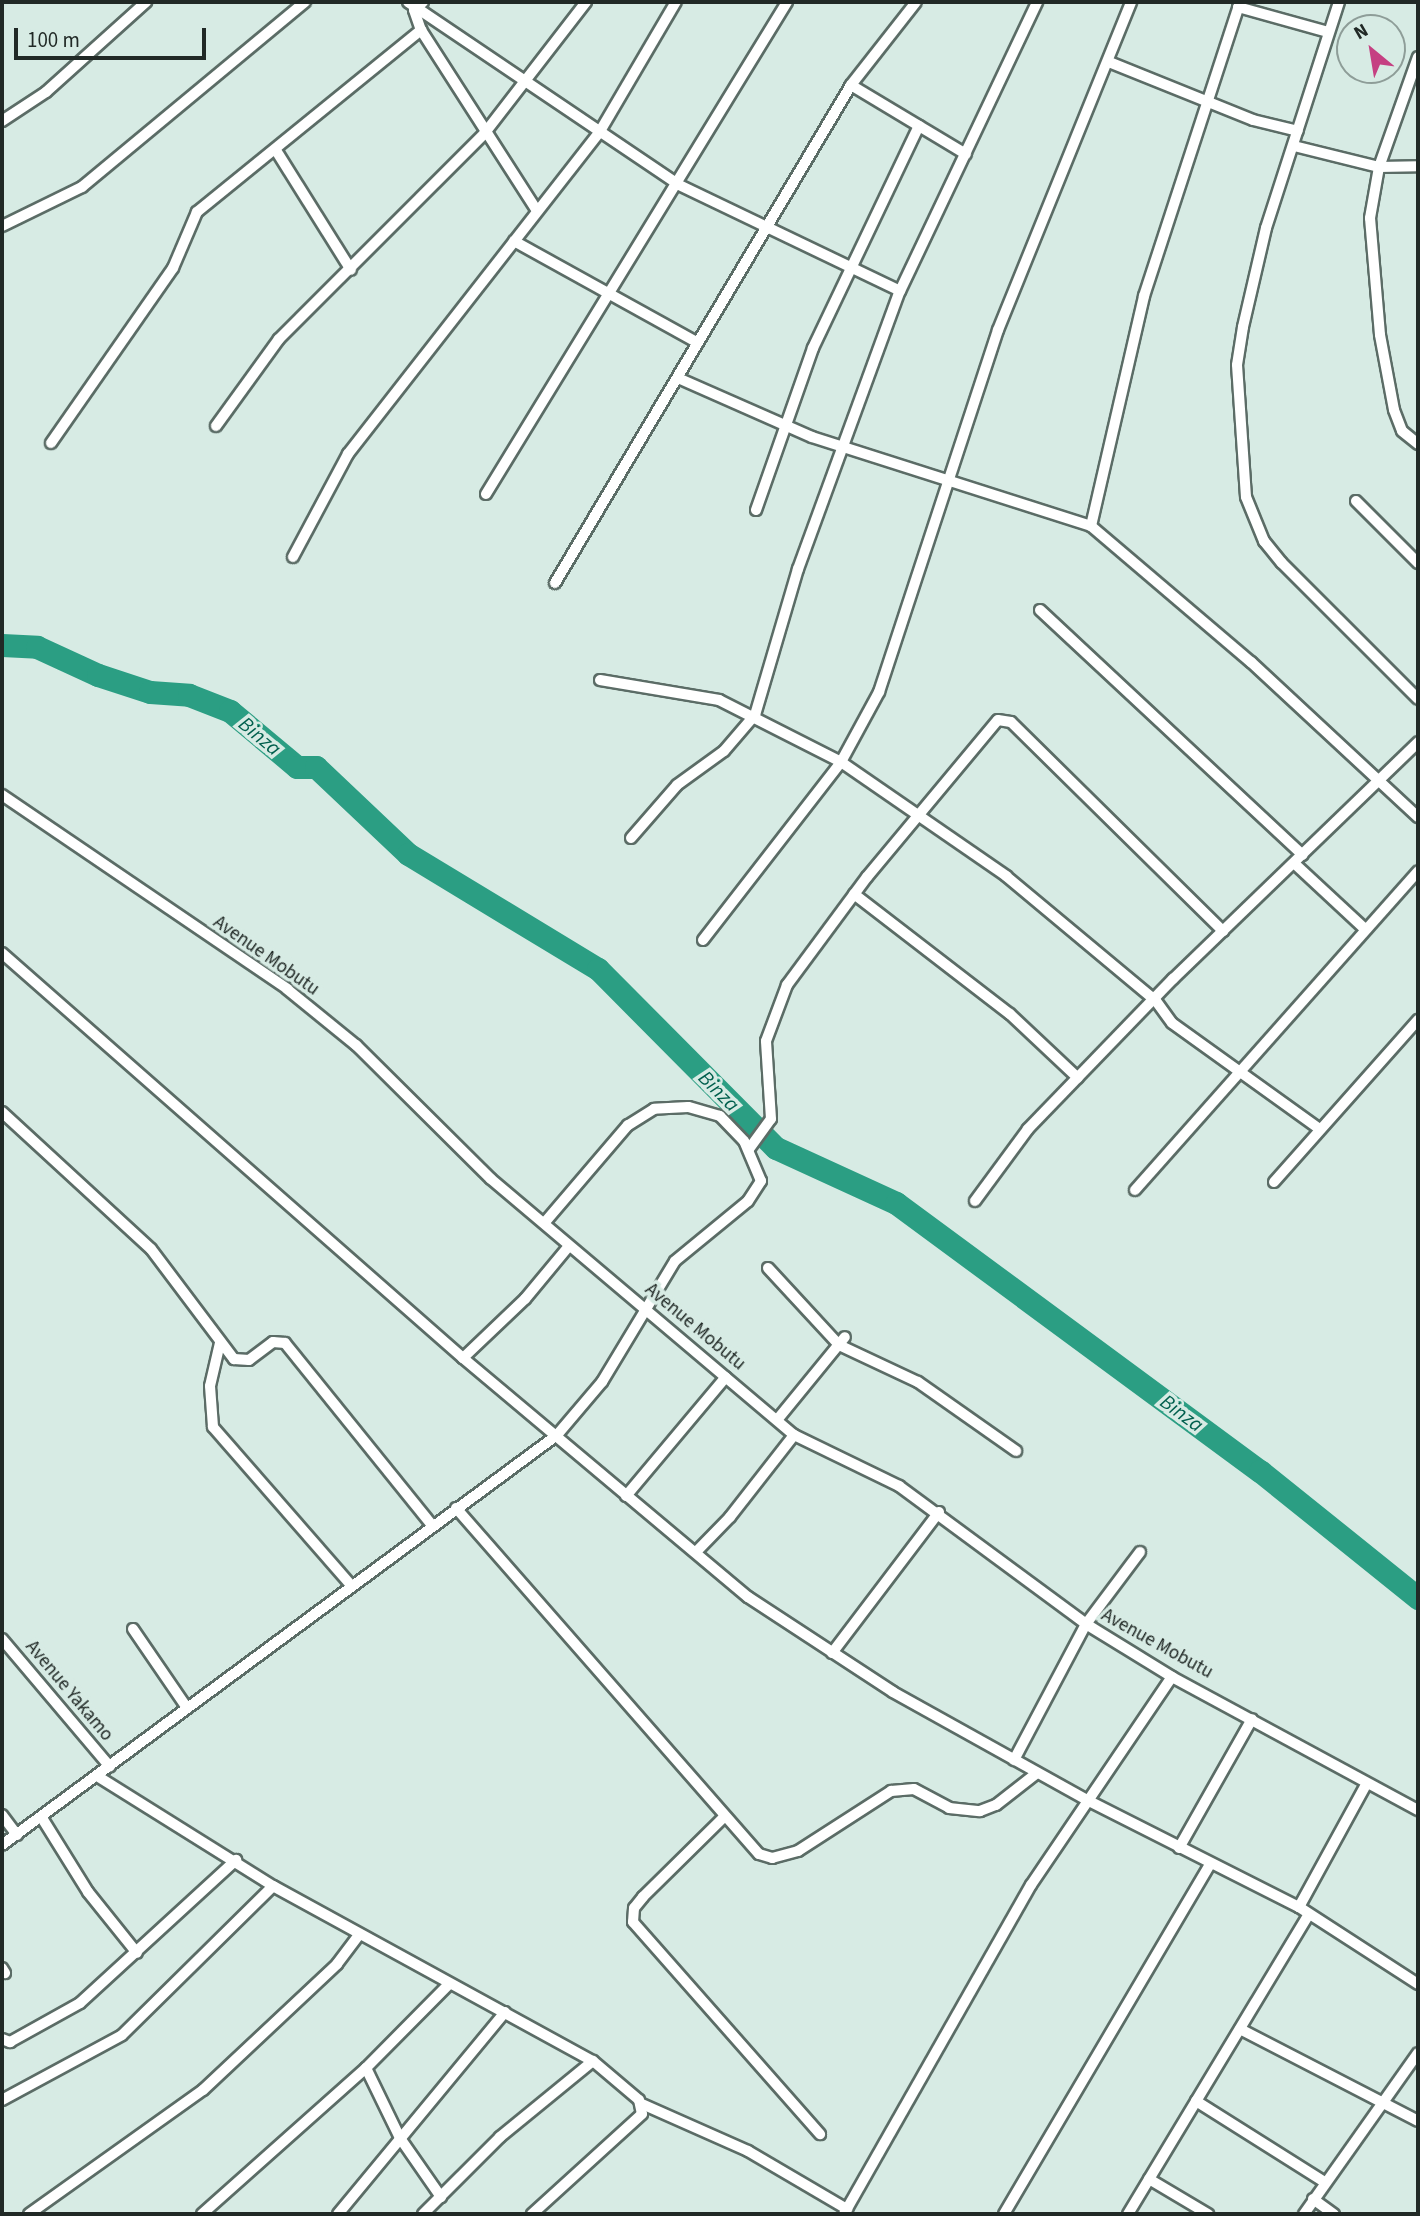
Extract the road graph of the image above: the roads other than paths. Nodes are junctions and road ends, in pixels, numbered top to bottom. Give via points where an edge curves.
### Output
1 (146, 2) edge
2 (305, 2) edge
3 (423, 2) edge
4 (586, 2) edge
5 (676, 2) edge
6 (787, 2) edge
7 (916, 2) edge
8 (1037, 2) edge
9 (1131, 2) edge
10 (1339, 2) edge
11 (1239, 4) edge
12 (411, 6) edge
13 (421, 30) junction
14 (1328, 32) junction
15 (1418, 57) edge
16 (1109, 62) junction
17 (523, 82) junction
18 (851, 85) junction
19 (1209, 103) junction
20 (2, 121) edge
21 (919, 126) junction
22 (1298, 131) junction
23 (599, 133) junction
24 (484, 134) junction
25 (1294, 146) junction
26 (277, 152) junction
27 (966, 154) junction
28 (1418, 166) edge
29 (1379, 167) junction
30 (679, 185) junction
31 (537, 211) junction
32 (2, 226) edge
33 (767, 230) junction
34 (514, 241) junction
35 (351, 270) junction
36 (849, 270) junction
37 (900, 291) junction
38 (610, 297) junction
39 (698, 343) junction
40 (678, 378) junction
41 (783, 423) junction
42 (216, 426) dead end
43 (51, 443) dead end
44 (1418, 444) edge
45 (841, 447) junction
46 (946, 478) junction
47 (486, 494) dead end
48 (1356, 501) dead end
49 (756, 510) dead end
50 (1091, 526) junction
51 (293, 557) dead end
52 (1418, 563) edge
53 (555, 583) dead end
54 (1040, 610) dead end
55 (600, 680) dead end
56 (1418, 699) edge
57 (755, 715) junction
58 (1418, 742) edge
59 (841, 762) junction
60 (1383, 780) junction
61 (2, 795) edge
62 (922, 817) junction
63 (1418, 817) edge
64 (631, 838) dead end
65 (1303, 855) junction
66 (1295, 864) junction
67 (1418, 872) edge
68 (853, 894) junction
69 (1365, 929) junction
70 (1223, 930) junction
71 (703, 940) dead end
72 (2, 953) edge
73 (1156, 1000) junction
74 (1418, 1020) edge
75 (1243, 1071) junction
76 (1078, 1078) junction
77 (2, 1112) edge
78 (1318, 1128) junction
79 (752, 1147) junction
80 (1274, 1182) dead end
81 (1135, 1190) dead end
82 (975, 1201) dead end
83 (546, 1222) junction
84 (569, 1246) junction
85 (768, 1268) dead end
86 (646, 1308) junction
87 (842, 1341) junction
88 (220, 1343) junction
89 (463, 1358) junction
90 (726, 1377) junction
91 (777, 1420) junction
92 (557, 1435) junction
93 (794, 1435) junction
94 (1016, 1451) dead end
95 (626, 1496) junction
96 (456, 1507) junction
97 (939, 1512) junction
98 (432, 1525) junction
99 (695, 1552) junction
100 (1140, 1552) dead end
101 (350, 1584) junction
102 (1086, 1624) junction
103 (133, 1629) dead end
104 (2, 1639) edge
105 (832, 1653) junction
106 (1172, 1676) junction
107 (187, 1708) junction
108 (1252, 1719) junction
109 (1014, 1760) junction
110 (110, 1767) junction
111 (1037, 1773) junction
112 (97, 1776) junction
113 (1367, 1783) junction
114 (1089, 1801) junction
115 (1418, 1810) edge
116 (2, 1815) edge
117 (724, 1817) junction
118 (42, 1818) junction
119 (17, 1835) junction
120 (2, 1845) edge
121 (1179, 1848) junction
122 (236, 1860) junction
123 (1210, 1864) junction
124 (272, 1886) junction
125 (1299, 1907) junction
126 (1309, 1914) junction
127 (359, 1935) junction
128 (137, 1953) junction
129 (449, 1984) junction
130 (1418, 1984) edge
131 (505, 2012) junction
132 (1240, 2029) junction
133 (2, 2039) edge
134 (1418, 2053) edge
135 (593, 2062) junction
136 (366, 2068) junction
137 (2, 2100) edge
138 (1196, 2101) junction
139 (1382, 2101) junction
140 (642, 2104) junction
141 (1418, 2121) edge
142 (820, 2134) dead end
143 (400, 2138) junction
144 (1149, 2179) junction
145 (1323, 2181) junction
146 (441, 2197) junction
147 (1313, 2199) junction
148 (845, 2212) edge
149 (1007, 2213) edge
150 (29, 2214) edge
151 (202, 2214) edge
152 (338, 2214) edge
153 (423, 2214) edge
154 (533, 2214) edge
155 (1128, 2214) edge
156 (1208, 2214) edge
157 (1304, 2214) edge
158 (1334, 2214) edge

1 - 20 street via 46,92
2 - 32 street via 82,187
3 - 12 street
4 - 17 street
5 - 23 street
6 - 30 street
7 - 18 street
8 - 27 street
9 - 16 street
10 - 14 street
11 - 14 street
11 - 19 street
12 - 13 street
12 - 17 street
13 - 24 street
13 - 26 street
14 - 22 street
15 - 29 street
16 - 19 street
16 - 46 street via 998,330
17 - 23 street
17 - 24 street
18 - 21 street
18 - 33 street
19 - 22 street
19 - 50 street via 1144,296
21 - 27 street
21 - 36 street via 883,210
22 - 25 street
23 - 30 street
23 - 31 street
24 - 31 street
24 - 35 street
25 - 29 street
25 - 56 street via 1266,228 1237,365 1246,497 1264,541 1282,563
26 - 35 street
26 - 43 street via 197,212 173,268
27 - 37 street
28 - 29 street
29 - 44 street via 1370,218 1380,335 1397,421
30 - 33 street
30 - 38 street
31 - 34 street
33 - 36 street
33 - 39 street
34 - 38 street
34 - 51 street via 348,454
35 - 42 street via 265,355
36 - 37 street
36 - 41 street
37 - 45 street
38 - 39 street
38 - 47 street
39 - 40 street
40 - 41 street
40 - 53 street
41 - 45 street
41 - 49 street
45 - 46 street
45 - 57 street
46 - 50 street
46 - 59 street via 889,665
48 - 52 street
50 - 60 street
54 - 65 street
55 - 57 street via 694,692
57 - 59 street
57 - 64 street via 724,751 677,785
58 - 60 street
59 - 62 street
59 - 71 street
60 - 63 street
60 - 65 street
61 - 83 street, Avenue Mobutu via 287,989 375,1062 491,1179
62 - 68 street
62 - 70 street via 993,725 1008,720
62 - 73 street via 1006,876
65 - 66 street
66 - 69 street
66 - 70 street
67 - 69 street
68 - 76 street via 1010,1014
68 - 79 street via 787,985 769,1023 765,1057 771,1119
69 - 75 street
70 - 73 street
72 - 89 street
73 - 75 street via 1172,1023
73 - 76 street
74 - 78 street
75 - 78 street
75 - 81 street
76 - 82 street via 1028,1129
77 - 88 street via 142,1240
78 - 80 street
79 - 83 street via 720,1116 688,1107 654,1109 628,1125
79 - 86 street via 761,1185 676,1261
83 - 84 street, Avenue Mobutu
84 - 86 street, Avenue Mobutu
84 - 89 street via 525,1299
85 - 87 street
86 - 90 street, Avenue Mobutu
86 - 92 street via 595,1392
87 - 91 street
87 - 94 street via 918,1382
88 - 98 street via 242,1361 273,1342 285,1343
88 - 101 street via 210,1386 213,1427
89 - 92 street
90 - 91 street, Avenue Mobutu
90 - 95 street
91 - 93 street, Avenue Mobutu
92 - 95 street
92 - 96 street
93 - 97 street, Avenue Mobutu via 878,1472
93 - 99 street via 730,1517
95 - 99 street
96 - 98 street
96 - 117 street
97 - 102 street, Avenue Mobutu
97 - 105 street
98 - 101 street
99 - 105 street via 748,1597
100 - 102 street
101 - 107 street
102 - 106 street, Avenue Mobutu
102 - 109 street
103 - 107 street
104 - 110 street, Avenue Yakamo
105 - 109 street
106 - 108 street, Avenue Mobutu
106 - 114 street
107 - 110 street
108 - 113 street, Avenue Mobutu
108 - 121 street
109 - 111 street
110 - 112 street
111 - 114 street
111 - 117 street via 996,1805 979,1811 949,1808 914,1789 891,1791 785,1856 759,1854
112 - 118 street
112 - 122 street
113 - 115 street, Avenue Mobutu
113 - 125 street
114 - 121 street
114 - 148 street via 1031,1885
116 - 119 street
117 - 142 street via 643,1897 634,1908 634,1922
118 - 119 street
118 - 128 street via 88,1892
119 - 120 street
121 - 123 street
122 - 124 street
122 - 128 street
123 - 125 street
123 - 149 street
124 - 127 street
124 - 137 street via 122,2035
125 - 126 street
126 - 130 street
126 - 132 street
127 - 129 street
127 - 150 street via 337,1964 203,2090
128 - 133 street via 80,2003 10,2042
129 - 131 street
129 - 136 street
131 - 135 street
131 - 143 street
132 - 138 street
132 - 139 street
134 - 139 street
135 - 140 street
135 - 146 street via 500,2137
136 - 143 street
136 - 151 street
138 - 144 street
138 - 145 street
139 - 141 street
139 - 145 street
140 - 148 street via 748,2151
140 - 154 street via 642,2113
143 - 146 street
143 - 152 street
144 - 155 street
144 - 156 street
145 - 147 street
146 - 153 street
147 - 157 street
147 - 158 street

